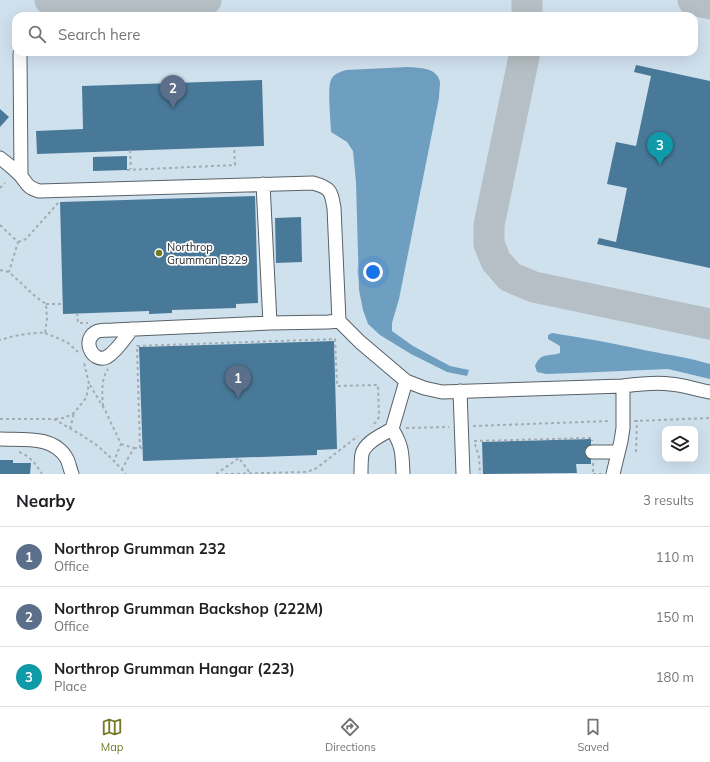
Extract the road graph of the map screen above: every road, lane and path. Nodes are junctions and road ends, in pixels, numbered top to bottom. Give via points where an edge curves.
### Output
1 (20, 56) edge
2 (234, 147) dead end
3 (130, 150) dead end
4 (0, 158) edge
5 (131, 169) dead end
6 (127, 170) dead end
7 (21, 176) junction
8 (5, 183) dead end
9 (263, 184) junction
10 (0, 188) edge
11 (62, 199) dead end
12 (0, 225) edge
13 (18, 242) junction
14 (0, 270) edge
15 (9, 272) junction
16 (46, 304) junction
17 (63, 304) dead end
18 (77, 313) dead end
19 (339, 321) junction
20 (93, 322) dead end
21 (270, 323) junction
22 (132, 329) dead end
23 (45, 333) junction
24 (0, 340) edge
25 (137, 346) junction
26 (133, 349) dead end
27 (80, 357) dead end
28 (84, 362) dead end
29 (111, 367) dead end
30 (406, 381) junction
31 (89, 384) junction
32 (624, 386) junction
33 (460, 391) junction
34 (710, 392) edge
35 (103, 406) junction
36 (74, 413) junction
37 (710, 418) edge
38 (0, 419) edge
39 (54, 419) junction
40 (637, 420) junction
41 (617, 421) dead end
42 (631, 421) dead end
43 (371, 426) dead end
44 (468, 426) dead end
45 (472, 426) junction
46 (455, 427) dead end
47 (406, 428) dead end
48 (70, 429) junction
49 (392, 429) junction
50 (472, 430) dead end
51 (360, 434) dead end
52 (472, 434) dead end
53 (0, 439) edge
54 (474, 441) junction
55 (121, 444) junction
56 (134, 448) junction
57 (14, 451) dead end
58 (592, 452) junction
59 (618, 452) junction
60 (636, 452) dead end
61 (114, 461) junction
62 (122, 469) junction
63 (42, 474) edge
64 (72, 474) edge
65 (126, 474) edge
66 (216, 474) edge
67 (225, 474) edge
68 (250, 474) edge
69 (362, 474) edge
70 (403, 474) edge
71 (463, 474) edge
72 (480, 474) edge
73 (593, 474) edge
74 (613, 474) edge

1 - 7 lane
2 - 6 path via 235,165
3 - 5 path
4 - 7 lane
7 - 9 lane via 31,189 39,191
8 - 10 path
9 - 19 lane via 313,182 324,185 331,193 334,208
9 - 21 lane
11 - 13 path via 26,239
12 - 13 path
13 - 15 path
14 - 15 path
15 - 16 path
16 - 17 path
16 - 23 path
18 - 20 path via 78,323
19 - 21 lane
19 - 30 lane
21 - 22 lane
23 - 24 path
23 - 27 path via 67,342
25 - 26 path
25 - 43 path via 335,339 337,386 378,386 379,417
25 - 56 path via 141,448
28 - 31 path
29 - 35 path via 106,370
30 - 33 lane via 442,392
30 - 49 lane
31 - 35 path
31 - 36 path via 86,398
32 - 33 lane
32 - 34 lane via 669,384
32 - 59 lane via 623,428
33 - 71 lane
35 - 55 path
36 - 39 path
36 - 48 path
37 - 40 path
38 - 39 path
39 - 48 path
40 - 42 path
40 - 60 path
41 - 45 path
44 - 45 path
45 - 50 path
46 - 47 path
48 - 61 path via 98,446
49 - 69 lane via 367,445 362,453
49 - 70 lane via 400,443
51 - 68 path via 313,470
52 - 54 path
53 - 64 lane via 46,442 62,452
54 - 58 path via 592,438
54 - 72 path via 479,457
55 - 56 path
55 - 61 path
56 - 62 path
57 - 63 path via 29,457
58 - 59 lane
58 - 73 path
59 - 74 lane
61 - 62 path
62 - 65 path
66 - 68 path via 239,458
67 - 68 path

